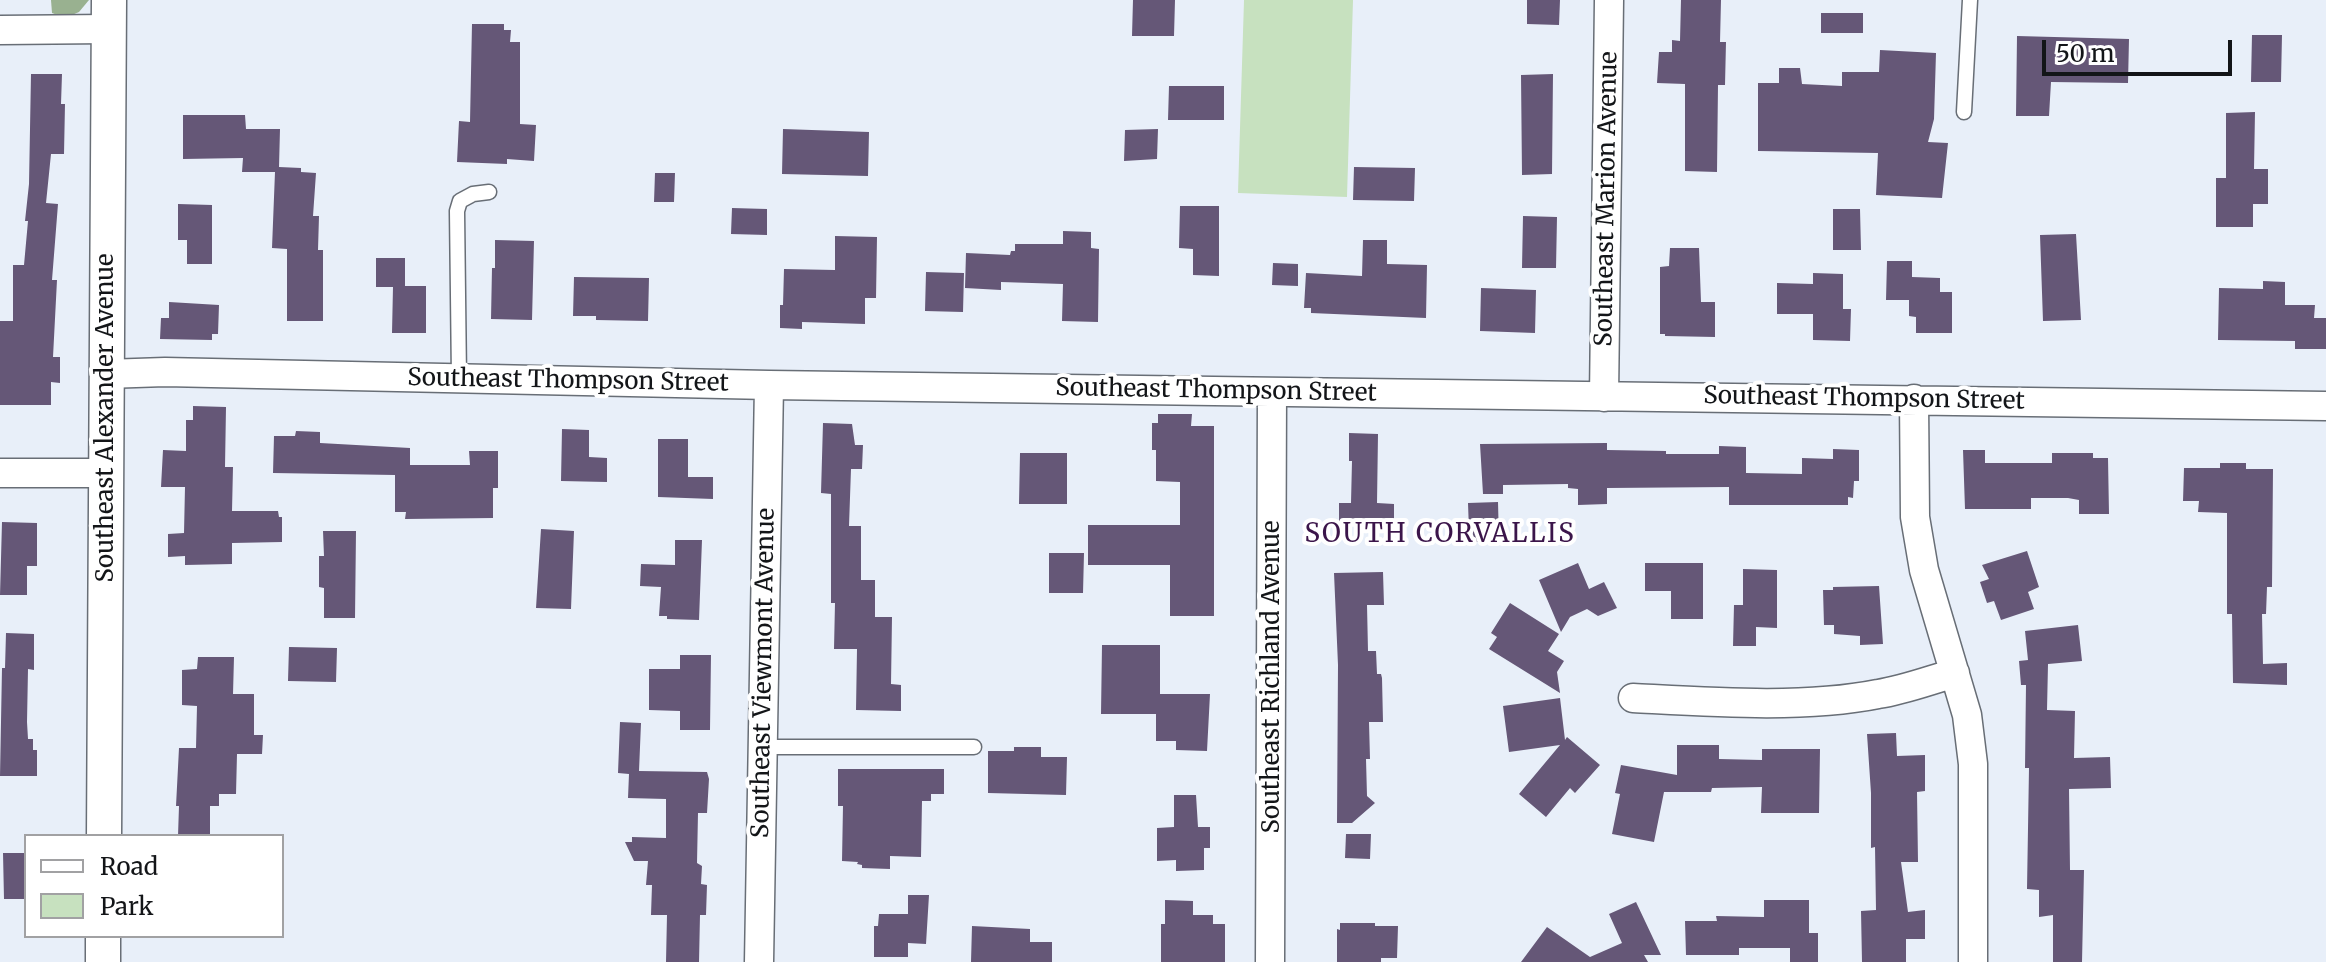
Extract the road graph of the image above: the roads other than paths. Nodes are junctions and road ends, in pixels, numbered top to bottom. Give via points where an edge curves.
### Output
1 (1609, 0) edge
2 (1970, 0) edge
3 (109, 15) edge
4 (0, 30) edge
5 (1964, 112) dead end
6 (489, 192) dead end
7 (106, 374) junction
8 (459, 379) junction
9 (769, 385) junction
10 (1272, 392) junction
11 (1604, 397) junction
12 (1914, 399) junction
13 (2326, 406) edge
14 (0, 473) edge
15 (105, 473) junction
16 (1955, 673) junction
17 (1633, 698) dead end
18 (762, 747) junction
19 (974, 747) dead end
20 (104, 834) edge
21 (103, 938) edge
22 (103, 962) edge
23 (759, 962) edge
24 (1270, 962) edge
25 (1973, 962) edge

1 - 11 street, Southeast Marion Avenue
2 - 5 lane
3 - 4 street
3 - 7 street, Southeast Alexander Avenue
6 - 8 lane via 460,201 457,211
7 - 8 street, Southeast Thompson Street
7 - 15 street, Southeast Alexander Avenue
8 - 9 street, Southeast Thompson Street
9 - 10 street, Southeast Thompson Street
9 - 18 street, Southeast Viewmont Avenue
10 - 11 street, Southeast Thompson Street
10 - 24 street, Southeast Richland Avenue
11 - 12 street, Southeast Thompson Street
12 - 13 street, Southeast Thompson Street
12 - 16 street via 1915,517 1924,570
14 - 15 street
15 - 20 street, Southeast Alexander Avenue
16 - 17 street via 1879,694 1828,701
16 - 25 street via 1973,764
18 - 19 lane
18 - 23 street, Southeast Viewmont Avenue
21 - 22 street

